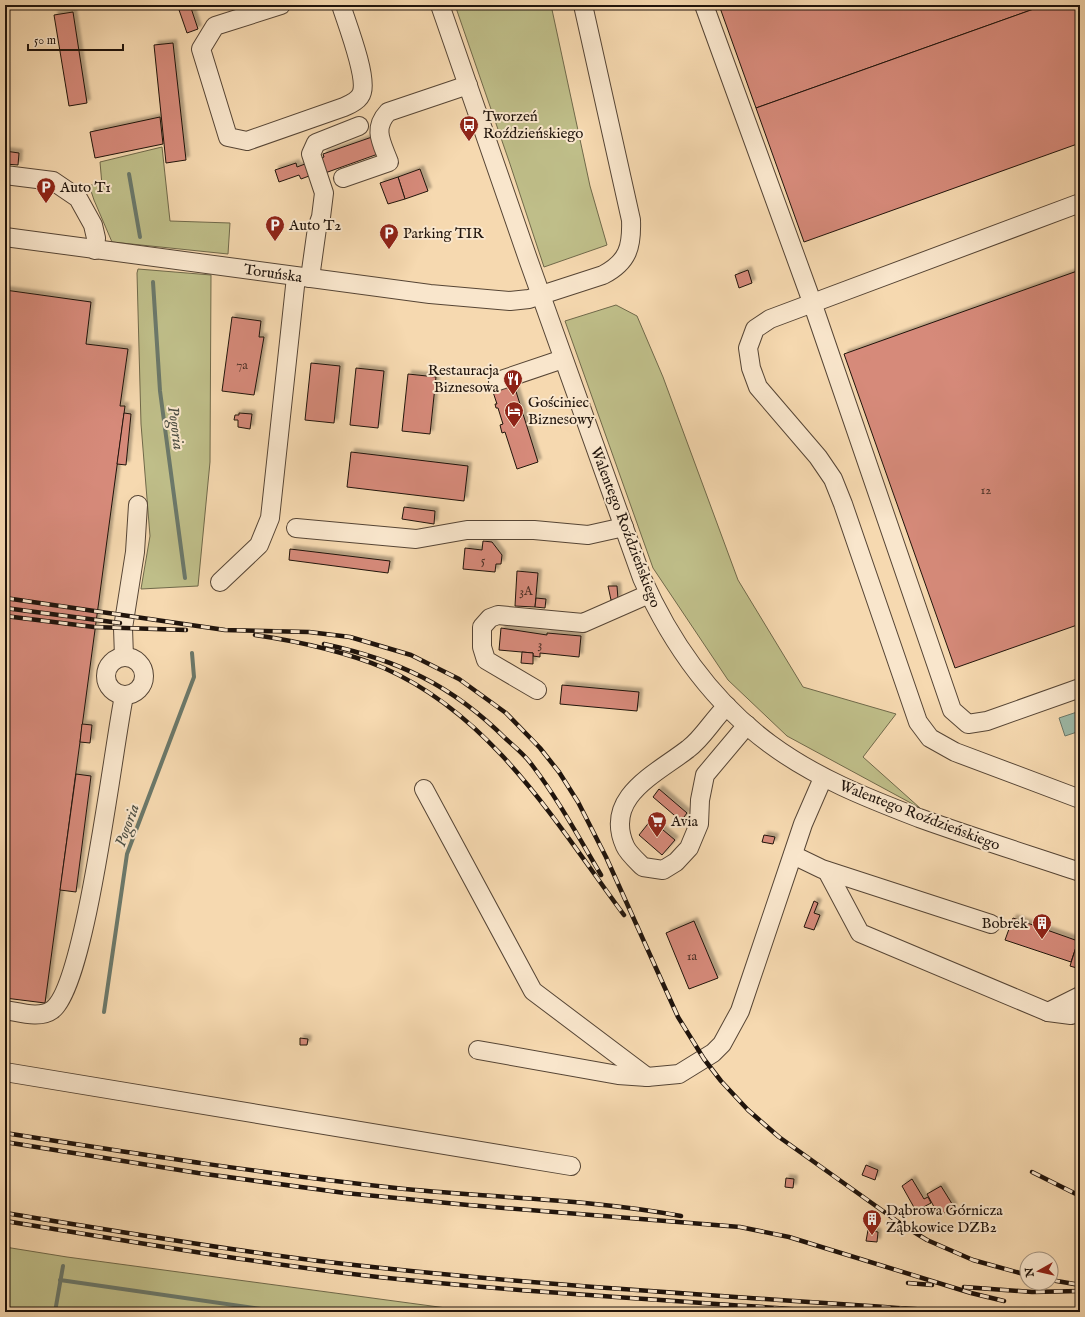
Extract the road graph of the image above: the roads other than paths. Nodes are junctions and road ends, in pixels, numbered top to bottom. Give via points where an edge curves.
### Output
1 (281, 5) edge
2 (341, 5) edge
3 (440, 5) edge
4 (584, 5) edge
5 (704, 5) edge
6 (468, 85) junction
7 (359, 126) dead end
8 (5, 175) edge
9 (343, 178) dead end
10 (1080, 203) edge
11 (5, 237) edge
12 (95, 250) junction
13 (303, 277) junction
14 (541, 295) junction
15 (812, 302) junction
16 (564, 359) junction
17 (498, 381) dead end
18 (138, 505) dead end
19 (624, 527) junction
20 (296, 528) dead end
21 (220, 582) dead end
22 (649, 594) junction
23 (124, 657) junction
24 (1080, 688) edge
25 (537, 690) dead end
26 (124, 696) junction
27 (727, 706) junction
28 (747, 725) junction
29 (823, 778) junction
30 (424, 789) dead end
31 (1080, 798) edge
32 (793, 855) junction
33 (827, 871) junction
34 (1080, 872) edge
35 (991, 924) dead end
36 (1080, 996) edge
37 (5, 1010) edge
38 (1048, 1012) junction
39 (1080, 1012) edge
40 (478, 1050) dead end
41 (5, 1072) edge
42 (647, 1077) junction
43 (571, 1166) dead end

1 - 2 street via 215,26 201,49 228,137 247,141 344,107 355,102 362,94 364,83
3 - 6 street, Walentego Roździeńskiego
4 - 14 street, Toruńska via 631,220 630,242 623,260 614,269
5 - 15 street
6 - 9 street via 388,112 381,120 378,130 389,162
6 - 14 street, Walentego Roździeńskiego
7 - 13 street via 316,143 311,154 324,192 321,216
8 - 12 street via 53,181 78,198 93,225
10 - 15 street
11 - 12 street, Toruńska
12 - 13 street, Toruńska
13 - 14 street, Toruńska via 430,294 510,301
13 - 21 street via 270,518 259,545
14 - 16 street, Walentego Roździeńskiego
15 - 24 street via 952,710 968,724 986,721
15 - 31 street via 770,319 755,329 748,348 751,368 758,387 818,457 833,479 918,722 930,738 955,752
16 - 17 street
16 - 19 street, Walentego Roździeńskiego
18 - 23 street via 135,552 123,628
19 - 20 street via 588,535 534,530 467,530 416,539
19 - 22 street, Walentego Roździeńskiego
22 - 25 street via 583,623 498,615 490,618 482,627 482,647 486,660
22 - 27 street, Walentego Roździeńskiego via 680,649
23 - 26 street via 109,665 106,676 110,688
23 - 26 street via 131,658 141,665 144,676 141,688 131,695
26 - 37 street via 102,829 76,961 67,987 54,1009 47,1014
27 - 28 street, Walentego Roździeńskiego
27 - 28 street via 690,748 642,782 626,800 619,819 621,832 626,847 643,867 663,870 676,862 689,848 699,824 705,775
28 - 29 street, Walentego Roździeńskiego via 786,756
29 - 32 street
29 - 34 street, Walentego Roździeńskiego via 872,800 942,826
30 - 42 street via 533,991
32 - 33 street
32 - 42 street via 740,1011 722,1044 713,1053 679,1074
33 - 35 street
33 - 38 street via 860,933
36 - 38 street
38 - 39 street via 1071,1015
40 - 42 street via 618,1075
41 - 43 street

